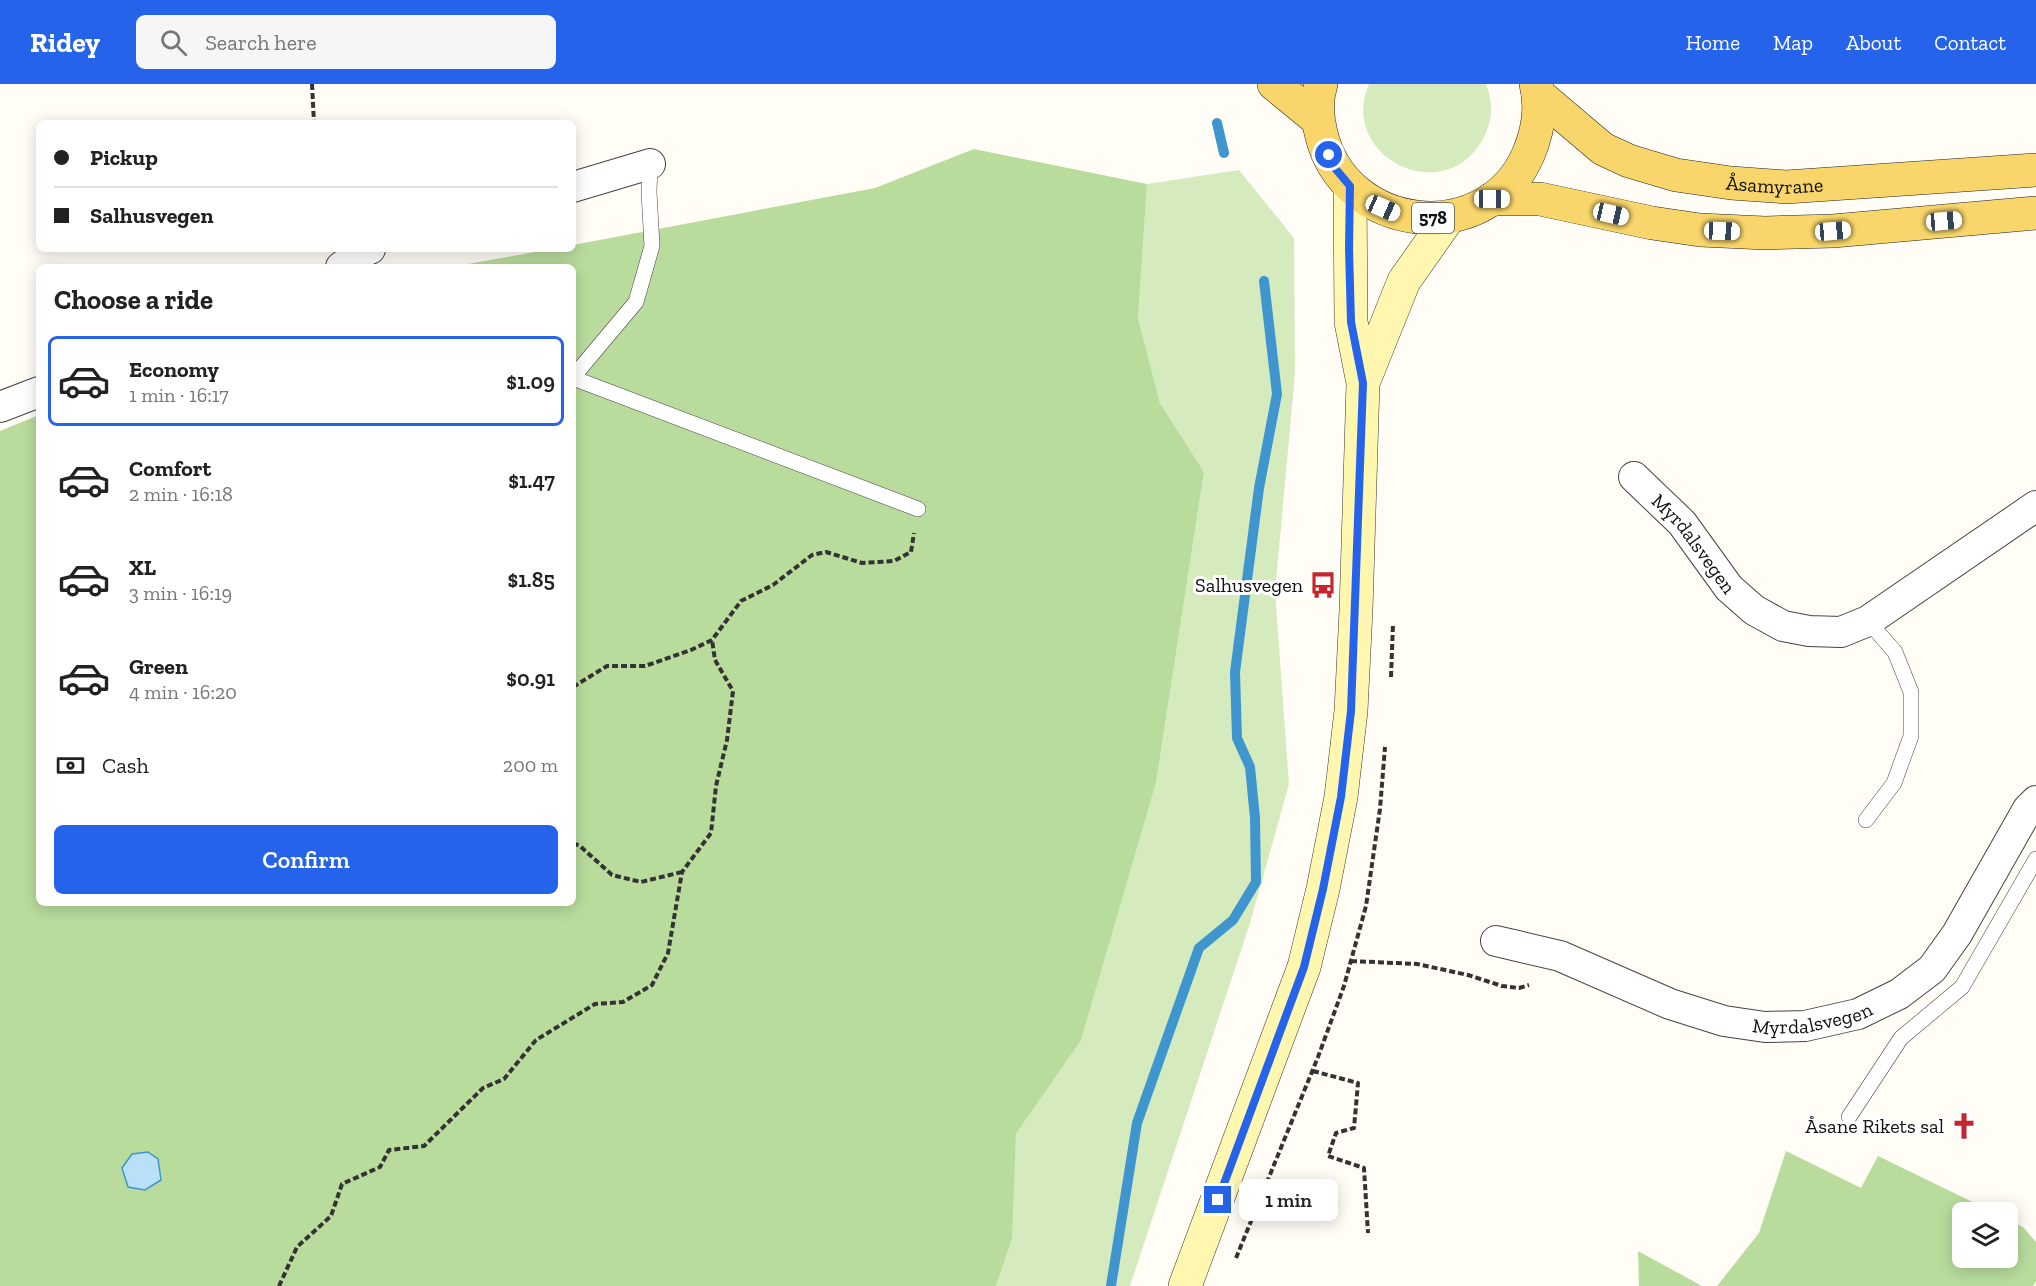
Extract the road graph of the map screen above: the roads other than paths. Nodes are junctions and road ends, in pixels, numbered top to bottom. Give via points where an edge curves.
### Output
1 (1274, 84) edge
2 (1321, 84) edge
3 (1537, 89) edge
4 (1318, 120) junction
5 (650, 165) joint
6 (2036, 170) edge
7 (576, 186) edge
8 (1350, 186) junction
9 (1492, 199) junction
10 (2036, 213) edge
11 (1449, 217) junction
12 (364, 252) edge
13 (345, 264) edge
14 (576, 374) edge
15 (576, 379) edge
16 (1363, 383) junction
17 (36, 393) edge
18 (0, 407) edge
19 (1634, 477) dead end
20 (2036, 506) edge
21 (918, 509) road end
22 (1868, 621) junction
23 (2036, 801) edge
24 (1866, 820) dead end
25 (2036, 859) edge
26 (1496, 941) dead end
27 (1849, 1117) dead end
28 (1185, 1286) edge

1 - 4 main road
2 - 4 main road, 578
3 - 6 main road, Åsamyrane / 578 via 1603,149 1676,175 1786,187
3 - 9 main road, 578 via 1539,118 1534,141 1510,183
4 - 8 main road, 578 via 1334,167
5 - 7 street
5 - 14 lane via 652,246 636,302
8 - 11 main road, 578 via 1371,203 1396,214 1422,219
8 - 16 main road via 1351,322
9 - 10 main road, 578 via 1540,199 1652,223 1765,233 1833,231
9 - 11 main road, 578
11 - 16 main road via 1404,282
12 - 13 street
15 - 21 lane
16 - 28 main road via 1351,711 1341,797 1323,889 1304,967
17 - 18 street
19 - 22 street, Myrdalsvegen via 1682,523 1729,588 1754,610 1784,626 1809,631 1841,632
20 - 22 street, Myrdalsvegen
22 - 24 lane via 1895,651 1911,692 1911,736 1894,783
23 - 26 street, Myrdalsvegen via 1932,969 1899,994 1858,1014 1804,1026 1765,1027 1724,1021 1670,1004 1560,956
25 - 27 lane via 1962,987 1901,1038

